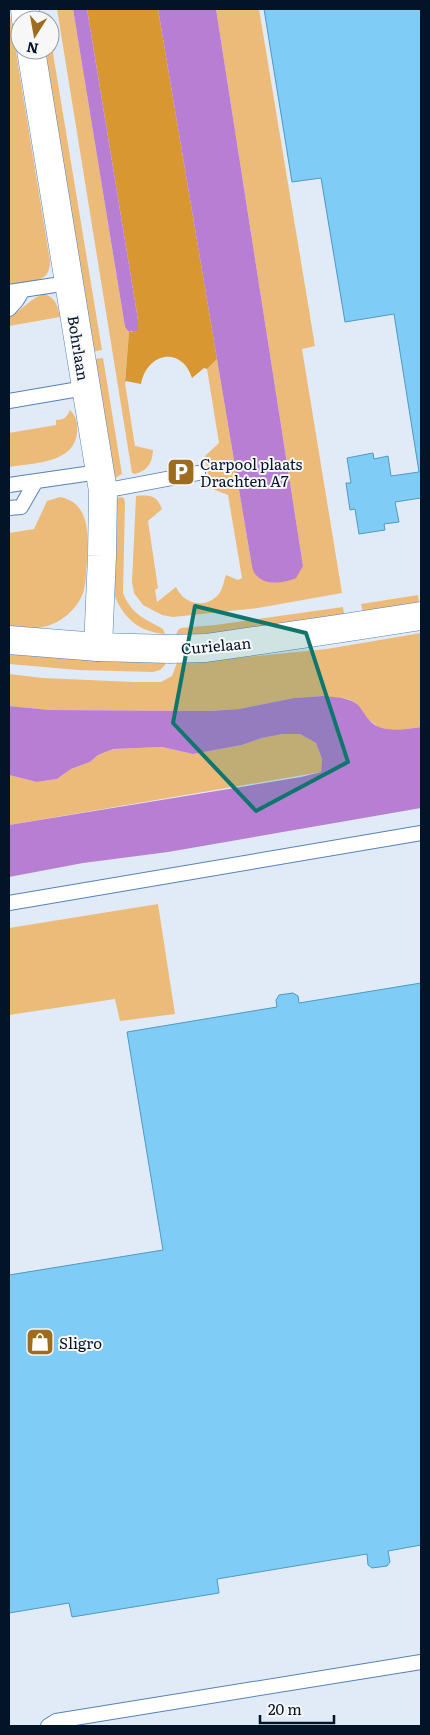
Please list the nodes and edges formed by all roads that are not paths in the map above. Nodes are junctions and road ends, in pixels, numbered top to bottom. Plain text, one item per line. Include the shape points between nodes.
1 (33, 60) edge
2 (68, 282) junction
3 (23, 290) junction
4 (9, 292) edge
5 (9, 309) edge
6 (85, 388) junction
7 (9, 401) edge
8 (198, 473) dead end
9 (36, 481) junction
10 (101, 482) junction
11 (9, 485) edge
12 (9, 508) edge
13 (421, 616) edge
14 (9, 640) edge
15 (98, 647) junction
16 (421, 833) edge
17 (9, 903) edge
18 (421, 1662) edge
19 (48, 1726) edge

1 - 2 main road, Bohrlaan
2 - 3 lane
2 - 6 main road, Bohrlaan
3 - 4 lane
3 - 5 lane
6 - 7 lane
6 - 10 main road, Bohrlaan
8 - 10 lane
9 - 10 lane
9 - 11 lane
9 - 12 lane via 21,507
10 - 15 main road, Bohrlaan via 103,537
13 - 15 main road, Curielaan via 206,648
14 - 15 main road, Curielaan
16 - 17 lane
18 - 19 lane via 56,1721

